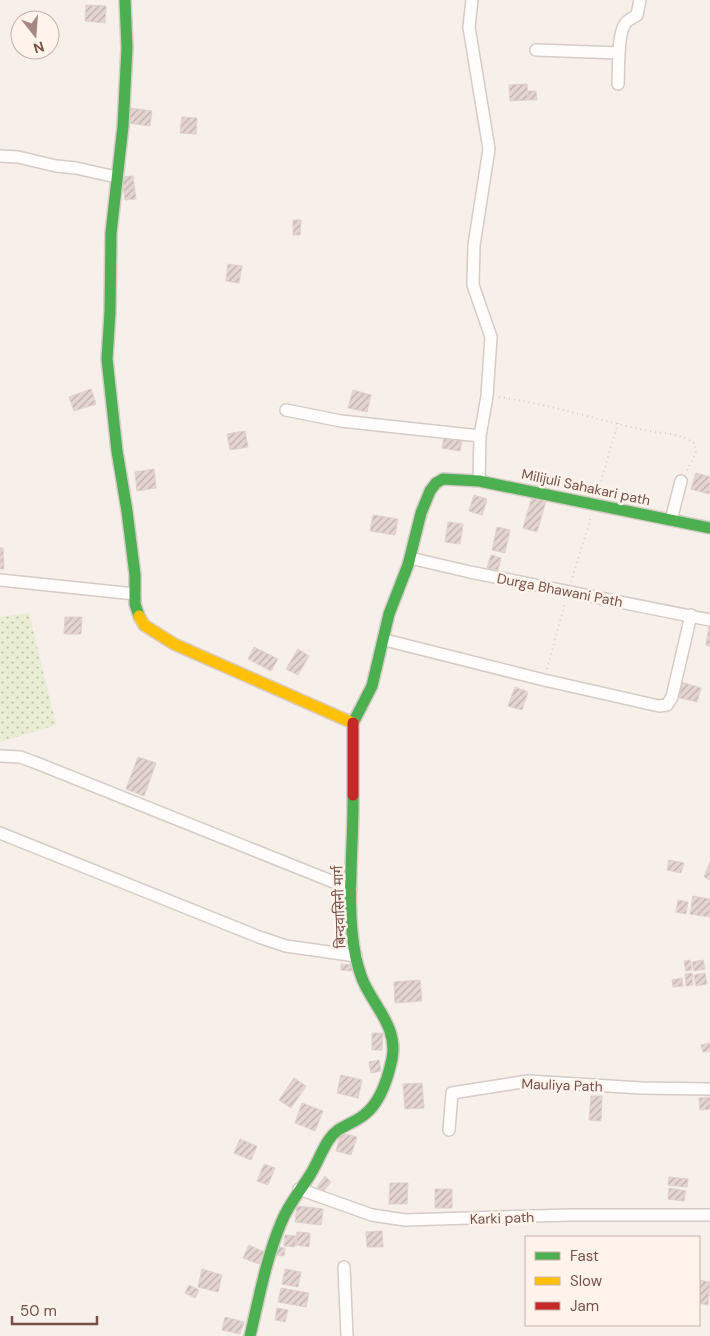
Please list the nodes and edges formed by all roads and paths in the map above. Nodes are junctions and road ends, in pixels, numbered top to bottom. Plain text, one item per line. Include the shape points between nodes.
1 (125, 0) edge
2 (472, 0) edge
3 (640, 0) edge
4 (536, 50) dead end
5 (619, 53) junction
6 (618, 84) dead end
7 (0, 156) edge
8 (116, 177) junction
9 (487, 396) junction
10 (286, 410) dead end
11 (480, 436) junction
12 (479, 481) junction
13 (681, 481) joint
14 (671, 520) junction
15 (710, 528) edge
16 (410, 558) junction
17 (0, 580) edge
18 (568, 592) junction
19 (135, 594) junction
20 (692, 615) junction
21 (710, 620) edge
22 (385, 640) junction
23 (544, 680) junction
24 (353, 723) junction
25 (0, 756) edge
26 (0, 833) edge
27 (351, 889) junction
28 (356, 956) junction
29 (710, 1089) edge
30 (449, 1130) dead end
31 (299, 1189) junction
32 (710, 1215) edge
33 (344, 1267) dead end
34 (250, 1336) edge
35 (347, 1336) edge

1 - 8 street via 128,48
2 - 9 street via 469,27 489,149 473,269 473,285 491,337
3 - 5 street via 637,15 622,28
4 - 5 street
5 - 6 street
7 - 8 street
8 - 19 street via 107,359 136,575
9 - 11 street
9 - 13 path via 528,401 690,440 695,444 696,453
10 - 11 street via 341,421
11 - 12 street
12 - 14 street, Milijuli Sahakari path
12 - 16 street, Milijuli Sahakari path via 438,480 430,490 418,521
13 - 14 street
14 - 15 street, Milijuli Sahakari path
16 - 18 street, Durga Bhawani Path
16 - 22 street via 392,606
17 - 19 street
18 - 20 street, Durga Bhawani Path
18 - 23 path
19 - 24 street via 139,618 158,635
20 - 21 street, Durga Bhawani Path
20 - 23 street via 672,697 667,705 640,703
22 - 23 street
22 - 24 street via 372,688
24 - 27 street, बिन्दवासिनी मार्ग
25 - 27 street via 34,762
26 - 28 street via 259,937 286,946
27 - 28 street, बिन्दवासिनी मार्ग
28 - 31 street, बिन्दवासिनी मार्ग via 363,980 389,1024 393,1051 385,1081 372,1108 331,1135
29 - 30 street, Mauliya Path via 528,1081 462,1091 452,1093
31 - 32 street, Karki path via 372,1215 405,1220
31 - 34 street, बिन्दवासिनी मार्ग via 274,1243
33 - 35 street

